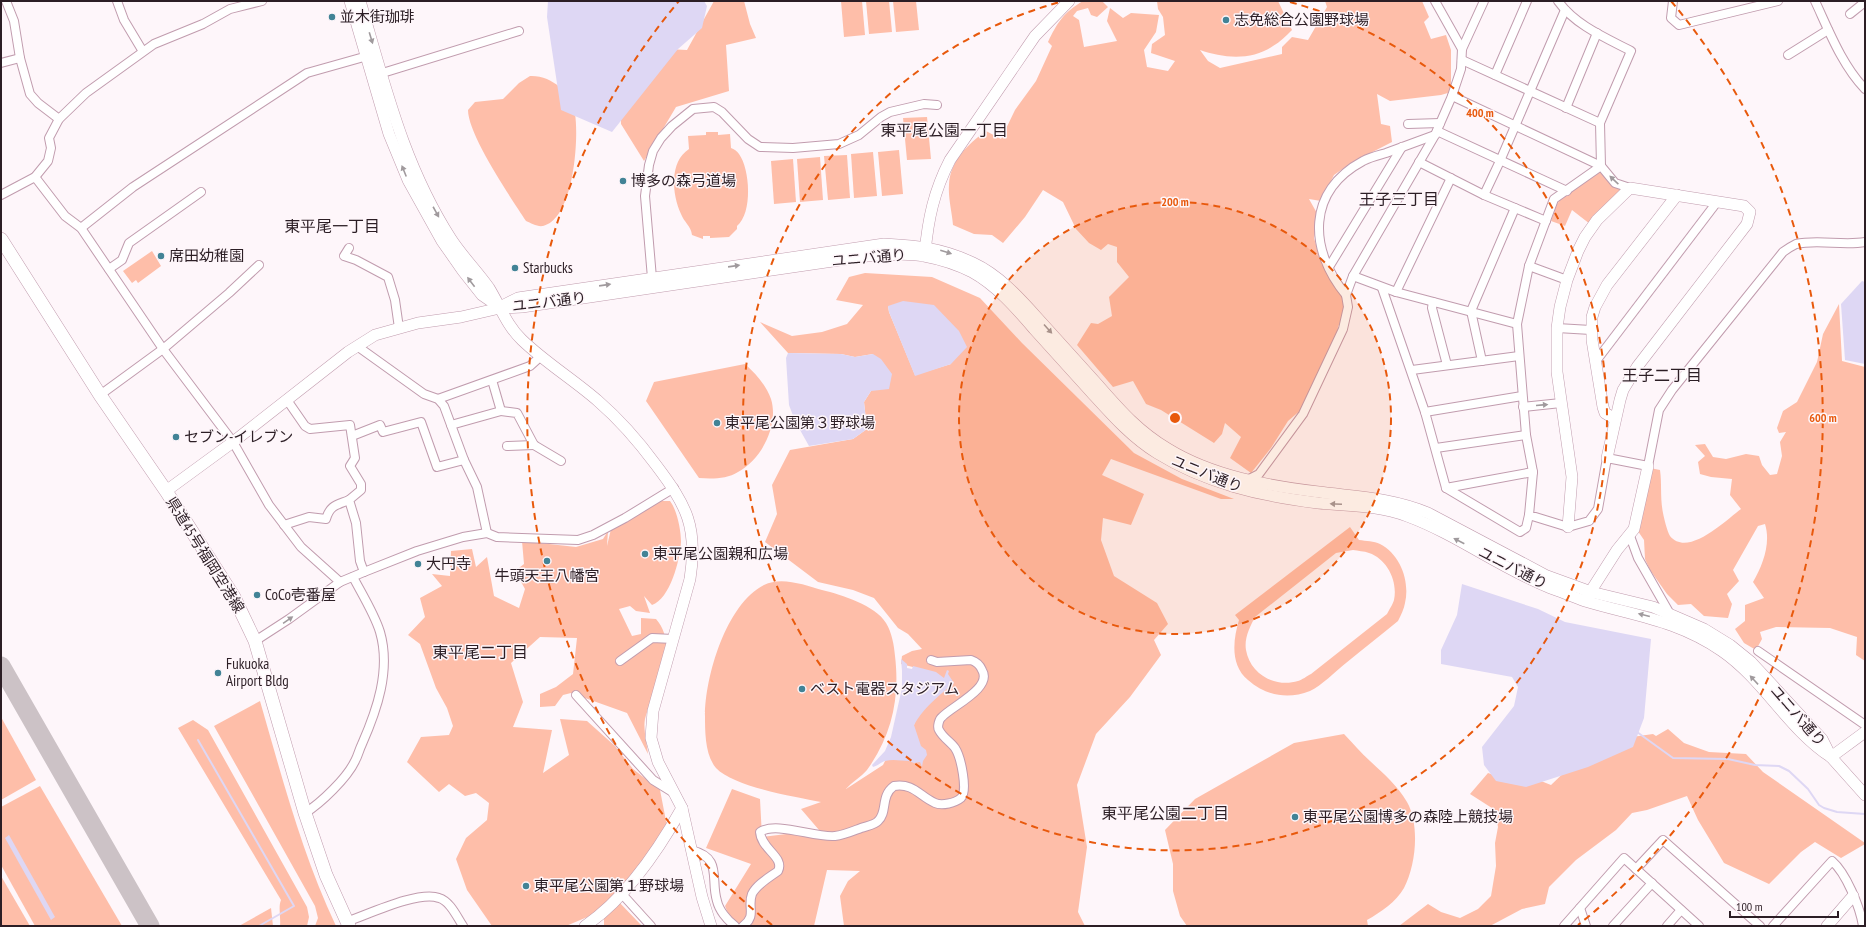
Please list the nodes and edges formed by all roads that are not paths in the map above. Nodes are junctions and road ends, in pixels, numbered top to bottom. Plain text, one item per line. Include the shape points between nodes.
1 (6, 1) edge
2 (117, 1) edge
3 (262, 1) edge
4 (350, 1) edge
5 (360, 1) edge
6 (1069, 1) edge
7 (1435, 1) edge
8 (1443, 1) edge
9 (1484, 1) edge
10 (1527, 1) edge
11 (1558, 1) edge
12 (1673, 1) edge
13 (1778, 1) edge
14 (1815, 1) edge
15 (1865, 2) edge
16 (1440, 9) junction
17 (1565, 10) junction
18 (1850, 14) dead end
19 (1828, 30) junction
20 (519, 31) dead end
21 (1597, 33) junction
22 (1462, 49) junction
23 (142, 50) junction
24 (371, 55) junction
25 (1788, 55) dead end
26 (20, 58) junction
27 (1462, 60) junction
28 (1, 63) edge
29 (377, 75) junction
30 (1496, 75) junction
31 (1865, 89) edge
32 (1531, 91) junction
33 (1452, 96) junction
34 (936, 105) dead end
35 (1566, 108) junction
36 (59, 119) junction
37 (1440, 123) junction
38 (1600, 123) junction
39 (1408, 124) dead end
40 (1515, 126) junction
41 (1436, 133) junction
42 (1402, 147) junction
43 (1500, 161) junction
44 (1418, 162) junction
45 (1601, 166) junction
46 (35, 177) junction
47 (1451, 178) junction
48 (1630, 188) junction
49 (1567, 191) junction
50 (201, 192) dead end
51 (1, 195) edge
52 (1484, 195) junction
53 (1677, 195) junction
54 (1717, 202) junction
55 (1515, 208) junction
56 (1546, 221) junction
57 (80, 228) junction
58 (1, 239) edge
59 (1865, 242) edge
60 (349, 248) dead end
61 (925, 251) junction
62 (259, 265) dead end
63 (1529, 266) junction
64 (1329, 268) junction
65 (109, 269) junction
66 (1353, 276) junction
67 (652, 278) junction
68 (1567, 280) junction
69 (1382, 288) junction
70 (1396, 292) junction
71 (1346, 294) junction
72 (1433, 302) junction
73 (500, 308) junction
74 (1471, 311) junction
75 (1517, 324) junction
76 (399, 328) junction
77 (1557, 328) junction
78 (1591, 330) junction
79 (357, 346) junction
80 (163, 349) junction
81 (541, 356) junction
82 (1519, 356) junction
83 (1482, 361) junction
84 (1596, 361) junction
85 (1447, 365) junction
86 (1412, 370) junction
87 (492, 380) junction
88 (100, 395) junction
89 (1522, 396) junction
90 (438, 399) junction
91 (287, 400) junction
92 (1561, 403) junction
93 (1523, 407) junction
94 (501, 411) junction
95 (1425, 412) junction
96 (1615, 420) junction
97 (450, 425) junction
98 (1526, 435) junction
99 (352, 436) junction
100 (233, 442) junction
101 (507, 446) dead end
102 (534, 446) junction
103 (1436, 448) junction
104 (1607, 458) junction
105 (464, 460) junction
106 (561, 461) dead end
107 (1648, 466) junction
108 (1533, 472) junction
109 (1245, 485) junction
110 (674, 488) junction
111 (1446, 488) junction
112 (166, 491) junction
113 (350, 500) junction
114 (1529, 515) junction
115 (284, 525) junction
116 (1568, 527) junction
117 (487, 533) junction
118 (1630, 536) junction
119 (364, 572) junction
120 (353, 578) junction
121 (340, 582) junction
122 (1588, 596) junction
123 (1668, 618) junction
124 (674, 639) junction
125 (255, 641) junction
126 (1758, 651) dead end
127 (931, 660) dead end
128 (620, 661) dead end
129 (576, 695) dead end
130 (1865, 725) edge
131 (1865, 732) edge
132 (1831, 757) junction
133 (675, 794) junction
134 (1865, 795) edge
135 (682, 808) junction
136 (305, 813) junction
137 (691, 850) junction
138 (1636, 869) junction
139 (1652, 883) junction
140 (622, 894) junction
141 (1853, 896) junction
142 (1580, 908) junction
143 (1681, 910) junction
144 (348, 924) edge
145 (463, 926) edge
146 (585, 926) edge
147 (651, 926) edge
148 (711, 926) edge
149 (735, 926) edge
150 (743, 926) edge
151 (1564, 926) edge
152 (1586, 926) edge
153 (1613, 926) edge
154 (1667, 926) edge
155 (1699, 926) edge
156 (1760, 926) edge
157 (1773, 926) edge
158 (1827, 926) edge
159 (1863, 926) edge

1 - 26 street via 14,21
2 - 23 street via 124,20
3 - 23 street via 230,9 203,24
4 - 24 street, ユニバ通り
5 -> 24 street, ユニバ通り
6 - 61 street via 1035,36 950,160 931,207
7 - 16 street
8 - 16 street
9 - 22 street
10 - 30 street
11 - 17 street
12 - 13 street via 1670,18 1679,25
14 - 19 street
15 - 18 street
16 - 22 street
17 - 21 street
17 - 32 street
19 - 25 street
19 - 31 street via 1854,78
20 - 29 street
21 - 35 street
21 - 38 street via 1631,51
22 - 27 street
23 - 36 street via 86,93
24 - 29 street, ユニバ通り
24 - 57 street via 307,73 133,187
26 - 28 street
26 - 36 street via 30,94
27 - 30 street
27 - 33 street
29 - 73 street, ユニバ通り via 415,174 452,240
30 - 32 street
32 - 35 street
32 - 40 street
33 - 37 street
33 - 40 street
34 - 67 street via 924,104 890,112 859,135 839,144 793,148 760,147 714,107 693,109 672,126 653,151 645,196
35 - 38 street
36 - 46 street via 49,138 51,148 48,160
37 - 39 street
37 - 41 street
38 - 45 street
40 - 43 street
40 - 45 street
41 - 42 street
41 - 43 street
41 - 44 street
42 - 64 street
42 - 64 street via 1363,161 1342,176 1326,193 1320,213 1319,230 1321,246
43 - 49 street
43 - 52 street
44 - 47 street
44 - 66 street
48 -> 45 street via 1615,183
45 - 49 street
46 - 51 street
46 - 57 street via 65,216
47 - 52 street
47 - 70 street
48 - 53 street
48 - 68 street via 1597,220 1578,251
49 - 56 street via 1554,199
50 - 65 street via 129,243 122,260
52 - 55 street
53 - 54 street
53 - 78 street via 1600,295 1595,306
54 - 84 street
54 - 96 street via 1748,208 1748,224 1637,367 1623,390
55 - 56 street
55 - 74 street
56 - 63 street
57 - 65 street
58 - 88 main road, 県道45号福岡空港線
59 - 107 street via 1810,243 1796,245 1783,252 1672,390 1659,410
60 - 76 street via 344,256 388,277
67 -> 61 street, ユニバ通り via 884,244
61 - 73 street, ユニバ通り via 867,256 522,307
61 - 109 street, ユニバ通り via 957,256 996,278 1024,303 1124,416 1168,449
62 - 80 street
63 - 68 street
63 - 75 street
64 - 71 street
65 - 80 street
66 - 69 street
66 - 71 street
73 -> 67 street, ユニバ通り via 518,298
68 - 77 street
69 - 70 street
69 - 86 street
70 - 72 street
71 - 109 street via 1348,307 1343,329 1303,414 1259,474
72 - 74 street
72 - 85 street via 1432,308
73 - 76 street
73 - 81 street via 511,328
74 - 75 street
74 - 83 street
75 - 82 street
76 - 79 street via 375,335
77 - 78 street
77 - 92 street via 1557,372
78 - 84 street
79 - 90 street via 424,394
79 - 91 street
80 - 88 street
80 - 100 street
81 - 87 street via 530,366
81 - 110 street via 598,400 621,422
82 - 83 street
82 - 89 street
83 - 85 street
84 - 96 street via 1602,407 1605,413
85 - 86 street
86 - 95 street
87 - 90 street
87 - 94 street
88 - 112 main road, 県道45号福岡空港線
89 - 93 street
89 - 95 street
90 - 97 street via 444,406
91 - 99 street via 305,426 310,429 350,425
91 - 100 street
93 -> 92 street
92 - 116 street via 1572,477
93 - 98 street
94 - 97 street
94 - 102 street via 517,412
95 - 103 street
96 - 104 street
97 - 105 street
98 - 103 street
98 - 108 street
99 - 105 street via 380,425 383,432 421,422 437,467
99 - 113 street via 355,458 350,466 361,484 361,490
100 - 112 street
100 - 115 street via 269,505
101 - 102 street
102 - 106 street
103 - 111 street
104 - 107 street
104 - 116 street via 1598,509 1589,521
105 - 117 street via 477,487
107 - 118 street via 1634,529
108 - 111 street
108 - 114 street
109 - 122 street, ユニバ通り via 1370,497 1408,505
110 - 117 street via 625,518 578,540 497,537
110 - 124 street via 688,514 694,554
111 - 114 street via 1520,532 1526,528
112 - 125 main road, 県道45号福岡空港線 via 234,597
113 - 115 street via 328,510 326,519 309,517
113 - 119 street
114 - 116 street
115 - 121 street via 301,547
117 - 119 street via 441,543
118 - 122 street via 1617,550
118 - 123 street
119 - 120 street
120 - 121 street
120 - 136 street via 380,632 383,650 382,683 356,761 330,792
125 -> 121 street
122 - 123 street, ユニバ通り via 1653,607
123 - 132 street, ユニバ通り via 1704,629 1751,662 1822,739
124 - 128 street via 652,638
124 - 133 street via 658,691 651,725 653,747 658,762
125 - 136 main road, 県道45号福岡空港線
126 - 130 street
127 - 150 street via 971,660 984,672 984,678 977,690 940,718 938,727 960,757 964,792 961,797 956,801 935,803 910,787 894,786 888,790 882,816 878,822 835,836 775,829 760,832 761,841 780,862 780,867 752,894 752,914
129 - 133 street via 654,780
131 - 132 street
132 - 134 street, ユニバ通り
133 - 135 street
135 - 137 street
135 - 140 street via 669,831
136 - 144 main road, 県道45号福岡空港線 via 326,875
137 - 148 street
137 - 149 street via 701,852 711,863 715,875 717,902
138 - 139 street
138 - 142 street via 1624,858
138 - 156 street via 1663,840
139 - 143 street
139 - 153 street
140 - 146 street
140 - 147 street
141 - 157 street via 1839,867 1832,861
141 - 158 street
141 - 159 street
142 - 151 street
142 - 152 street
143 - 154 street
143 - 155 street
144 - 145 street via 379,909 422,897 439,898 450,906

